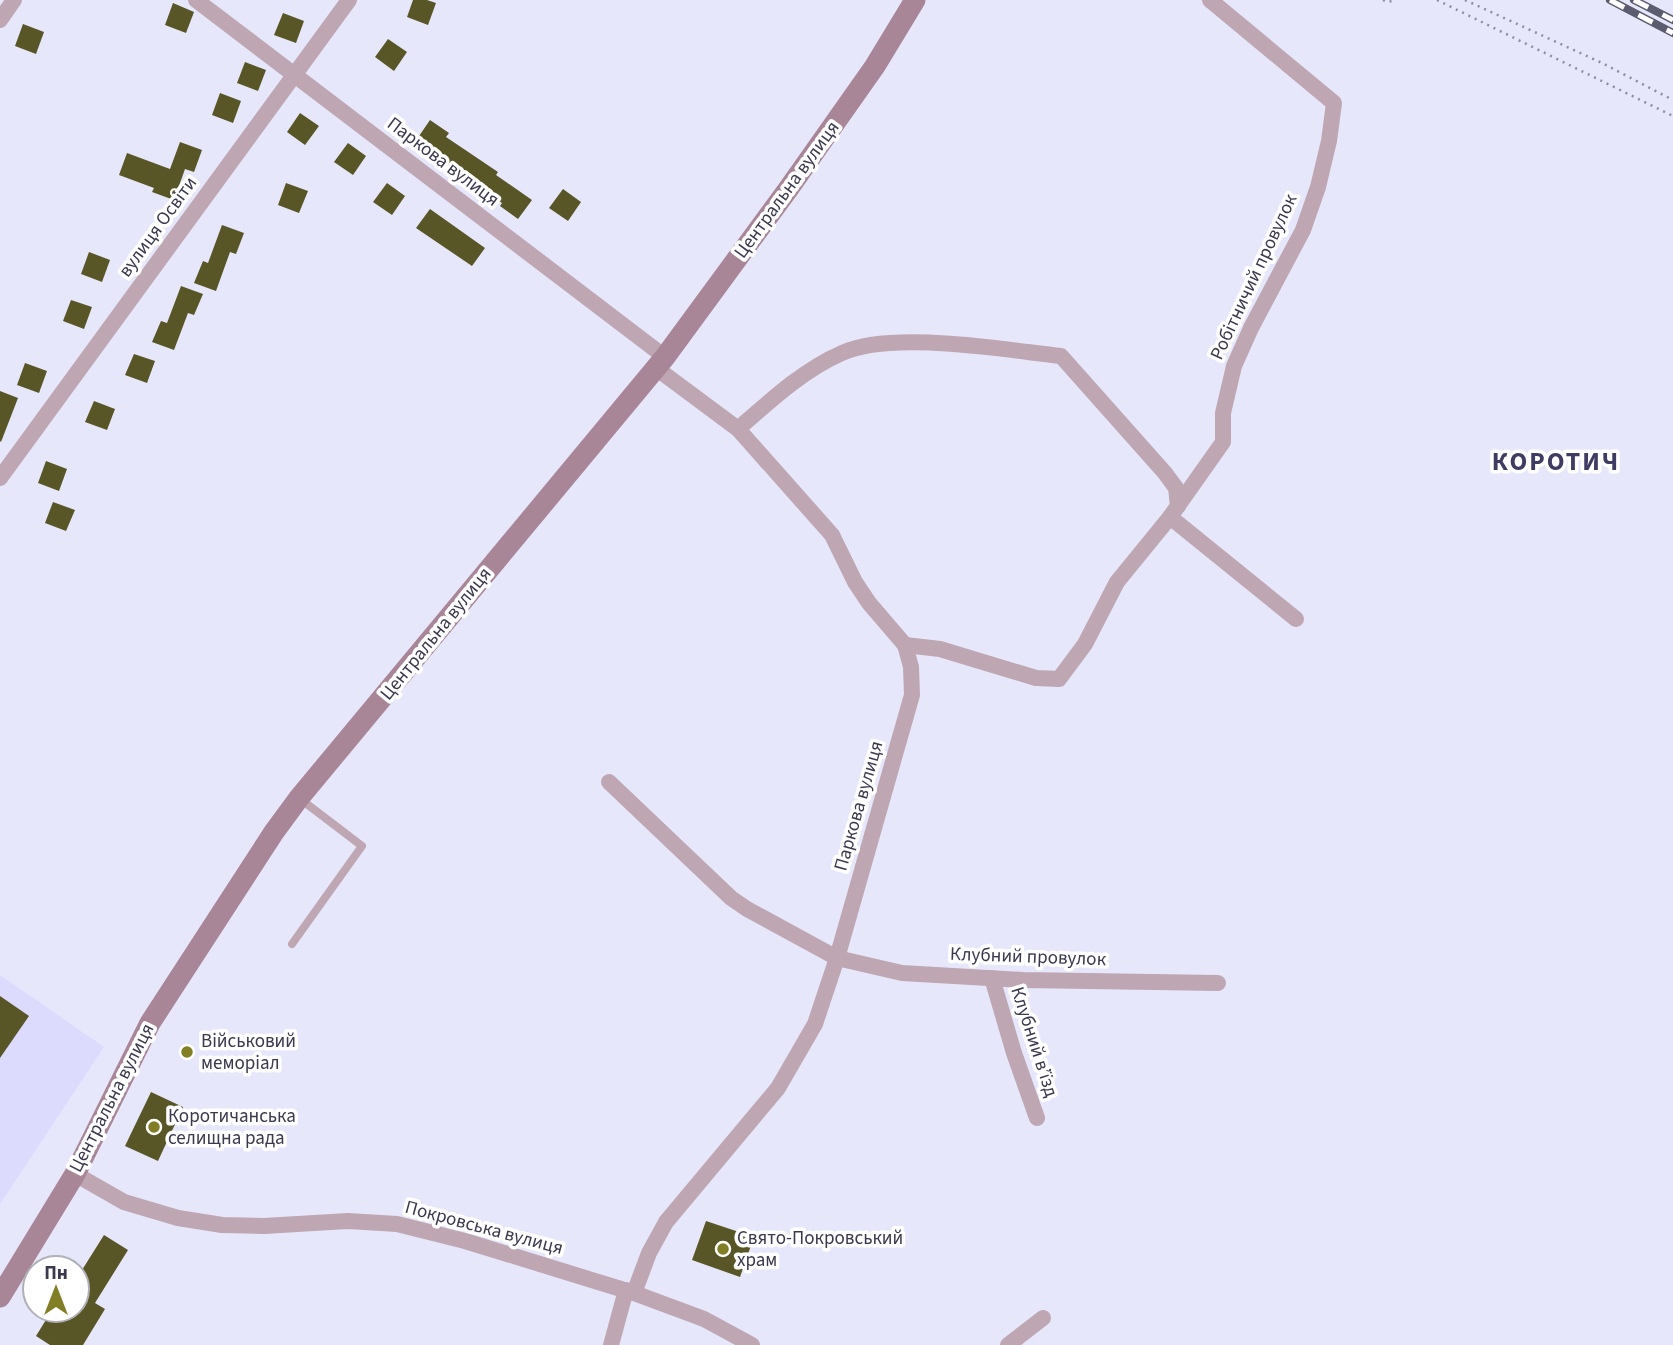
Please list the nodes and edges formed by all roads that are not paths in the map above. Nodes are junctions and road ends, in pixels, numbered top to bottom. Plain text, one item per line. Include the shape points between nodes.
1 (14, 0) edge
2 (196, 0) edge
3 (349, 0) edge
4 (915, 0) edge
5 (1210, 0) edge
6 (0, 20) edge
7 (293, 76) junction
8 (660, 363) junction
9 (738, 429) junction
10 (0, 478) edge
11 (1174, 512) junction
12 (1296, 619) dead end
13 (905, 645) junction
14 (609, 782) dead end
15 (299, 798) junction
16 (292, 944) dead end
17 (837, 958) junction
18 (992, 978) junction
19 (1218, 983) dead end
20 (1037, 1118) dead end
21 (75, 1174) junction
22 (630, 1292) junction
23 (0, 1297) edge
24 (1043, 1318) dead end
25 (611, 1345) edge
26 (752, 1345) edge
27 (1008, 1345) edge

1 - 6 street
2 - 7 street, Паркова вулиця
3 - 7 street, вулиця Освіти
4 - 8 street, Центральна вулиця via 875,66
5 - 11 street, Робітничий провулок via 1334,103 1321,176 1303,230 1234,366 1223,413 1223,442
7 - 8 street, Паркова вулиця
7 - 10 street, вулиця Освіти
8 - 9 street, Паркова вулиця
8 - 15 street, Центральна вулиця
9 - 11 street via 816,366 865,346 956,344 1061,356 1176,488
9 - 13 street, Паркова вулиця via 832,535 855,582
11 - 12 street
11 - 13 street, Робітничий провулок via 1117,582 1085,644 1059,679 1035,678 940,649
13 - 17 street, Паркова вулиця via 912,695
14 - 17 street, Клубний провулок via 731,898
15 - 16 lane via 362,846
15 - 21 street, Центральна вулиця via 150,1023
17 - 18 street, Клубний провулок via 902,973
17 - 22 street, Паркова вулиця via 815,1024 778,1088 666,1222
18 - 19 street, Клубний провулок
18 - 20 street, Клубний в’їзд
21 - 22 street, Покровська вулиця via 124,1202 178,1218 250,1226 397,1224
21 - 23 street, Центральна вулиця
22 - 25 street, Паркова вулиця
22 - 26 street, Покровська вулиця via 704,1319
24 - 27 street

